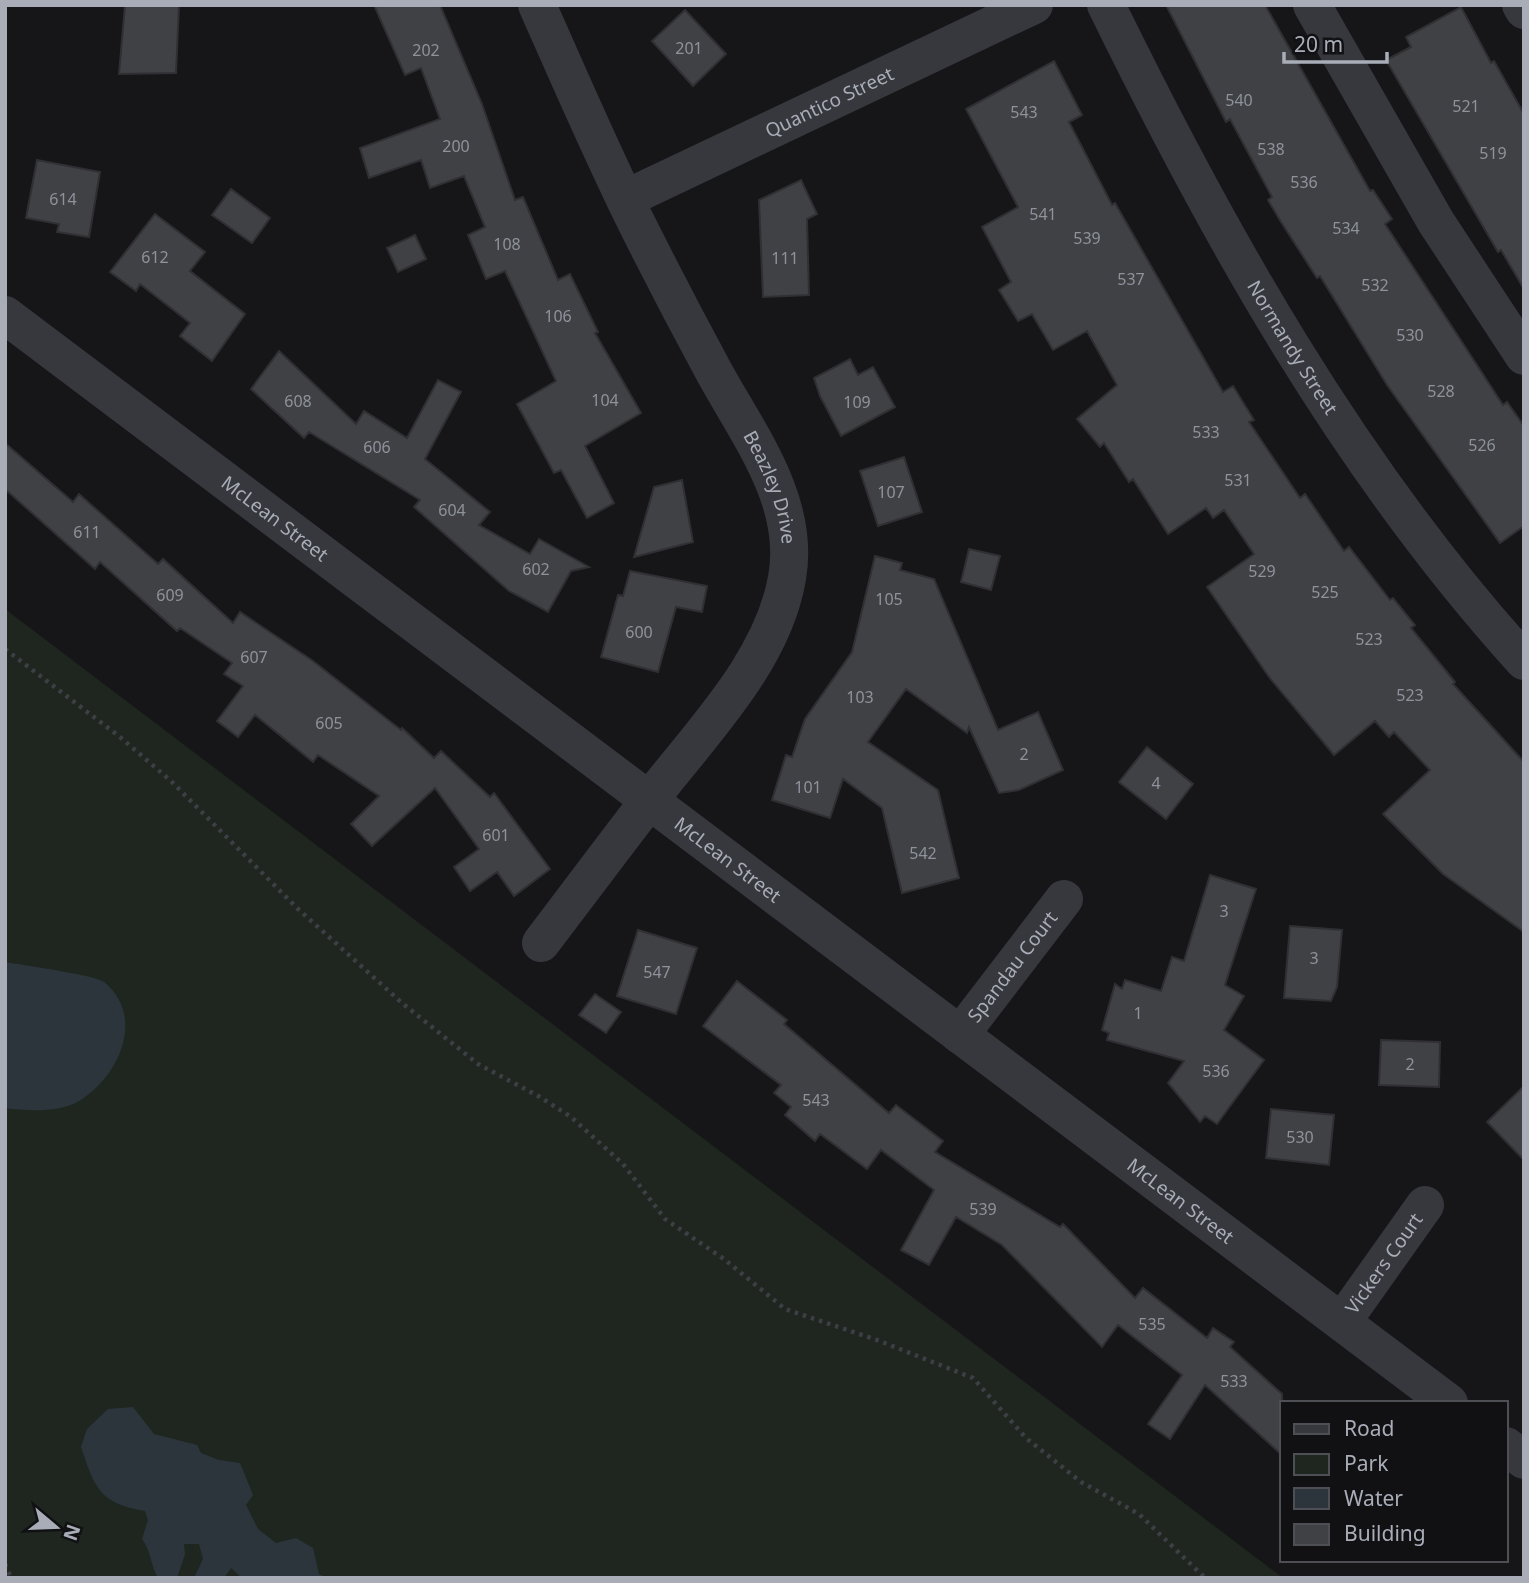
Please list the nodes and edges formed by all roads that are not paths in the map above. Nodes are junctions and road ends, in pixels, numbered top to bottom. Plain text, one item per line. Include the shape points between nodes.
1 (537, 5) edge
2 (1034, 5) edge
3 (1106, 5) edge
4 (1312, 5) edge
5 (625, 200) junction
6 (5, 315) edge
7 (1524, 356) edge
8 (1524, 661) edge
9 (649, 801) junction
10 (1065, 900) dead end
11 (541, 943) dead end
12 (960, 1035) junction
13 (1425, 1205) dead end
14 (1342, 1322) junction
15 (1445, 1401) edge
16 (1508, 1448) edge
17 (1524, 1460) edge

1 - 5 street, Beazley Drive
2 - 5 street, Quantico Street
3 - 8 street, Normandy Street via 1220,225 1303,364 1391,498
4 - 7 street via 1436,222
5 - 9 street, Beazley Drive via 711,367 758,446 784,513 789,541 787,578 761,646 733,693
6 - 9 street, McLean Street
9 - 11 street, Beazley Drive
9 - 12 street, McLean Street
10 - 12 street, Spandau Court
12 - 14 street, McLean Street
13 - 14 street, Vickers Court
14 - 15 street, McLean Street
16 - 17 street

